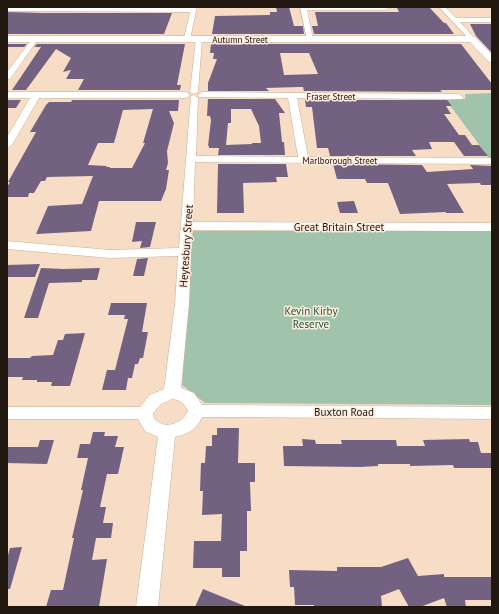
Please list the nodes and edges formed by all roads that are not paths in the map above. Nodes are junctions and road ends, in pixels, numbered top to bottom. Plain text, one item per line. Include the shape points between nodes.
1 (442, 7) edge
2 (193, 8) edge
3 (303, 8) edge
4 (386, 8) dead end
5 (7, 9) edge
6 (453, 20) junction
7 (492, 20) edge
8 (7, 39) edge
9 (35, 39) junction
10 (187, 39) junction
11 (199, 39) junction
12 (310, 39) junction
13 (472, 39) junction
14 (492, 60) edge
15 (7, 77) edge
16 (7, 95) edge
17 (36, 95) junction
18 (194, 95) junction
19 (292, 96) junction
20 (459, 97) dead end
21 (7, 145) edge
22 (191, 160) junction
23 (304, 160) junction
24 (490, 161) dead end
25 (187, 226) junction
26 (492, 227) edge
27 (7, 246) edge
28 (185, 252) junction
29 (172, 393) junction
30 (7, 412) edge
31 (196, 412) junction
32 (145, 413) junction
33 (492, 413) edge
34 (167, 432) junction
35 (147, 607) edge

1 - 6 street
2 - 5 street
2 - 10 street
3 - 4 street
3 - 12 street
6 - 7 street
6 - 13 street
8 - 9 street, Autumn Street
9 - 10 street, Autumn Street
9 - 15 street
10 - 11 street, Autumn Street
11 - 12 street, Autumn Street
11 - 18 street, Heytesbury Street
12 - 13 street, Autumn Street
13 - 14 street
16 - 17 street, Fraser Street
17 - 18 street, Fraser Street
17 - 21 street
18 - 19 street, Fraser Street
18 - 22 street, Heytesbury Street
19 - 20 street, Fraser Street
19 - 23 street
22 - 23 street, Marlborough Street
22 - 25 street, Heytesbury Street
23 - 24 street, Marlborough Street
25 - 26 street, Great Britain Street
25 - 28 street, Heytesbury Street
27 - 28 street via 110,254
28 - 29 street, Heytesbury Street
29 - 31 street via 184,395 192,401
29 - 32 street via 164,394 151,402
30 - 32 street
31 - 33 street, Buxton Road
31 - 34 street via 191,422 178,431
32 - 34 street via 147,422 154,429
34 - 35 street

